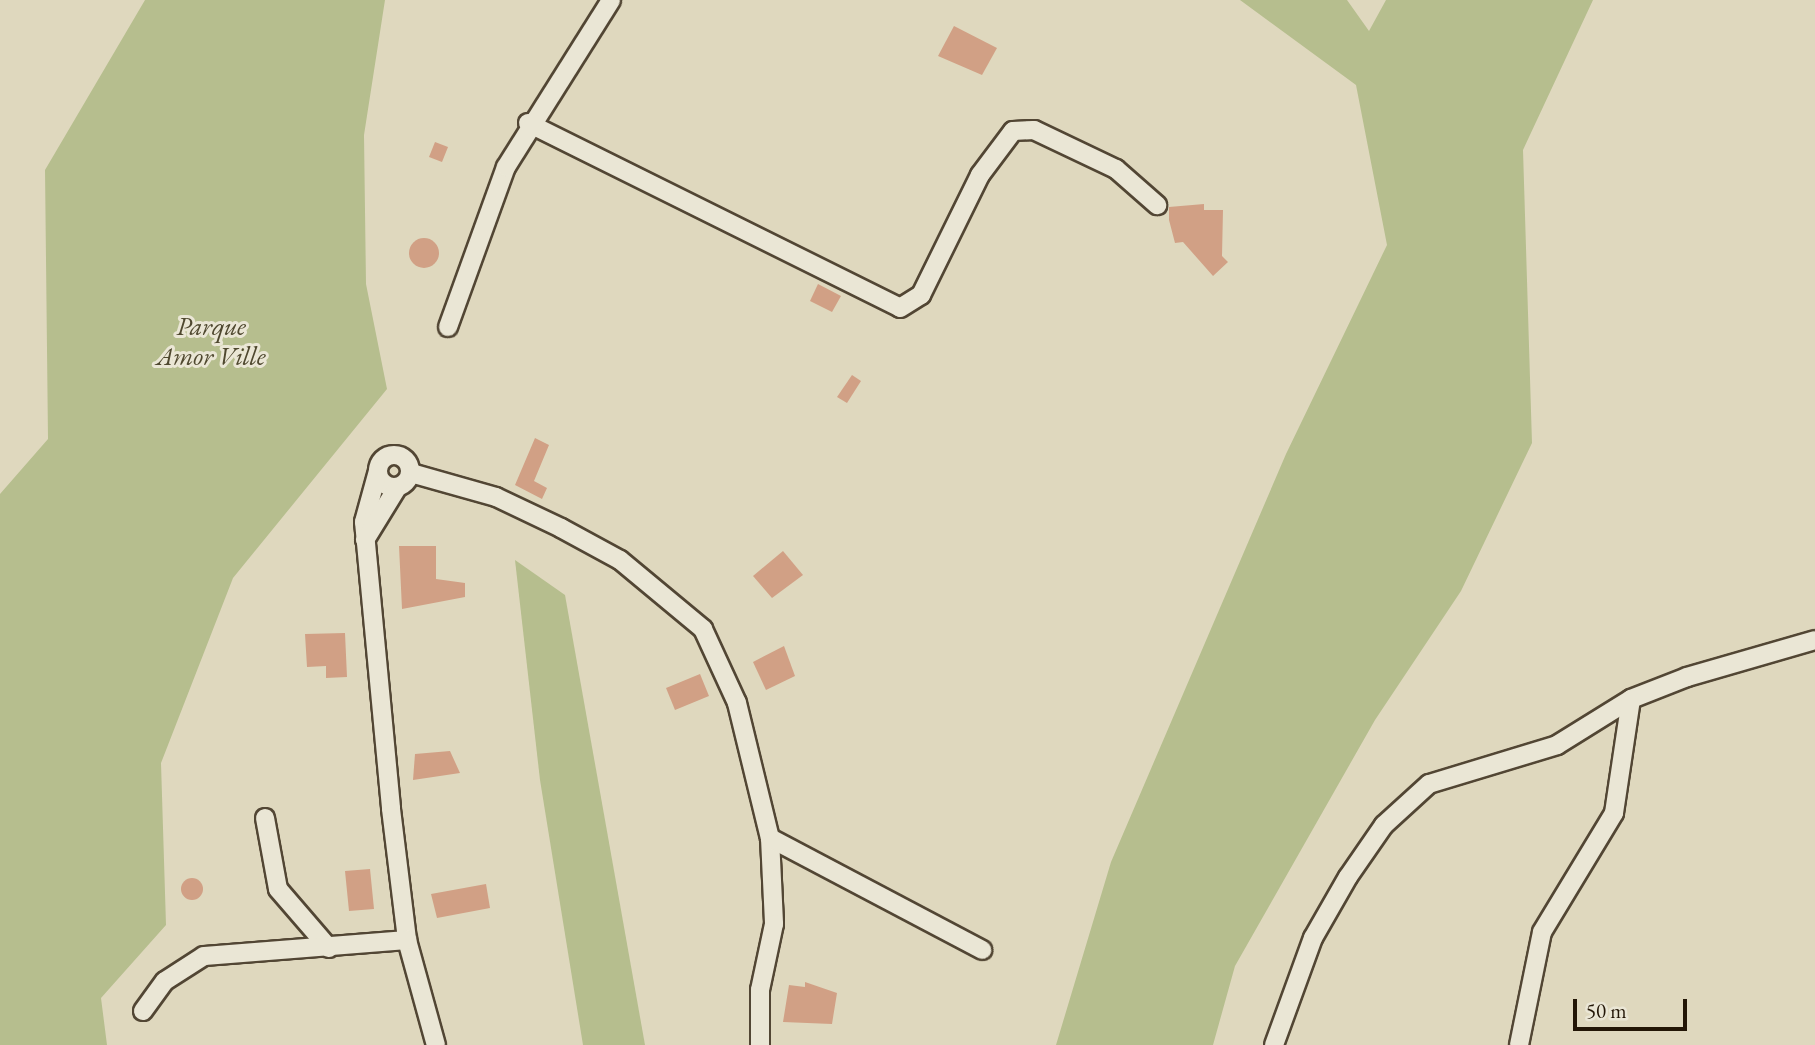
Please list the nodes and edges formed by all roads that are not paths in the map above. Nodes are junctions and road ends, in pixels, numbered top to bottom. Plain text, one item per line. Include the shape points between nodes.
1 (611, 0) edge
2 (528, 123) junction
3 (1157, 205) dead end
4 (447, 327) dead end
5 (378, 471) junction
6 (411, 473) junction
7 (397, 488) junction
8 (365, 540) junction
9 (1815, 640) edge
10 (1631, 699) junction
11 (265, 818) dead end
12 (770, 838) junction
13 (407, 940) junction
14 (329, 948) junction
15 (982, 950) dead end
16 (143, 1011) dead end
17 (436, 1045) edge
18 (760, 1045) edge
19 (1274, 1045) edge
20 (1519, 1045) edge

1 - 2 street
2 - 3 street via 900,308 921,295 980,175 1013,131 1034,130 1116,169
2 - 4 street
5 - 6 street via 396,455
5 - 7 street via 384,484
5 - 8 street via 365,508
6 - 7 street
6 - 12 street via 496,498 561,528 629,566 703,629 737,702
7 - 8 street
8 - 13 street
9 - 10 street
10 - 19 street via 1557,745 1468,769 1408,800 1348,877 1313,938
10 - 20 street via 1614,813 1542,932
11 - 14 street via 278,889
12 - 15 street
12 - 18 street via 774,924 760,990
13 - 14 street
13 - 17 street
14 - 16 street via 204,956 165,981

